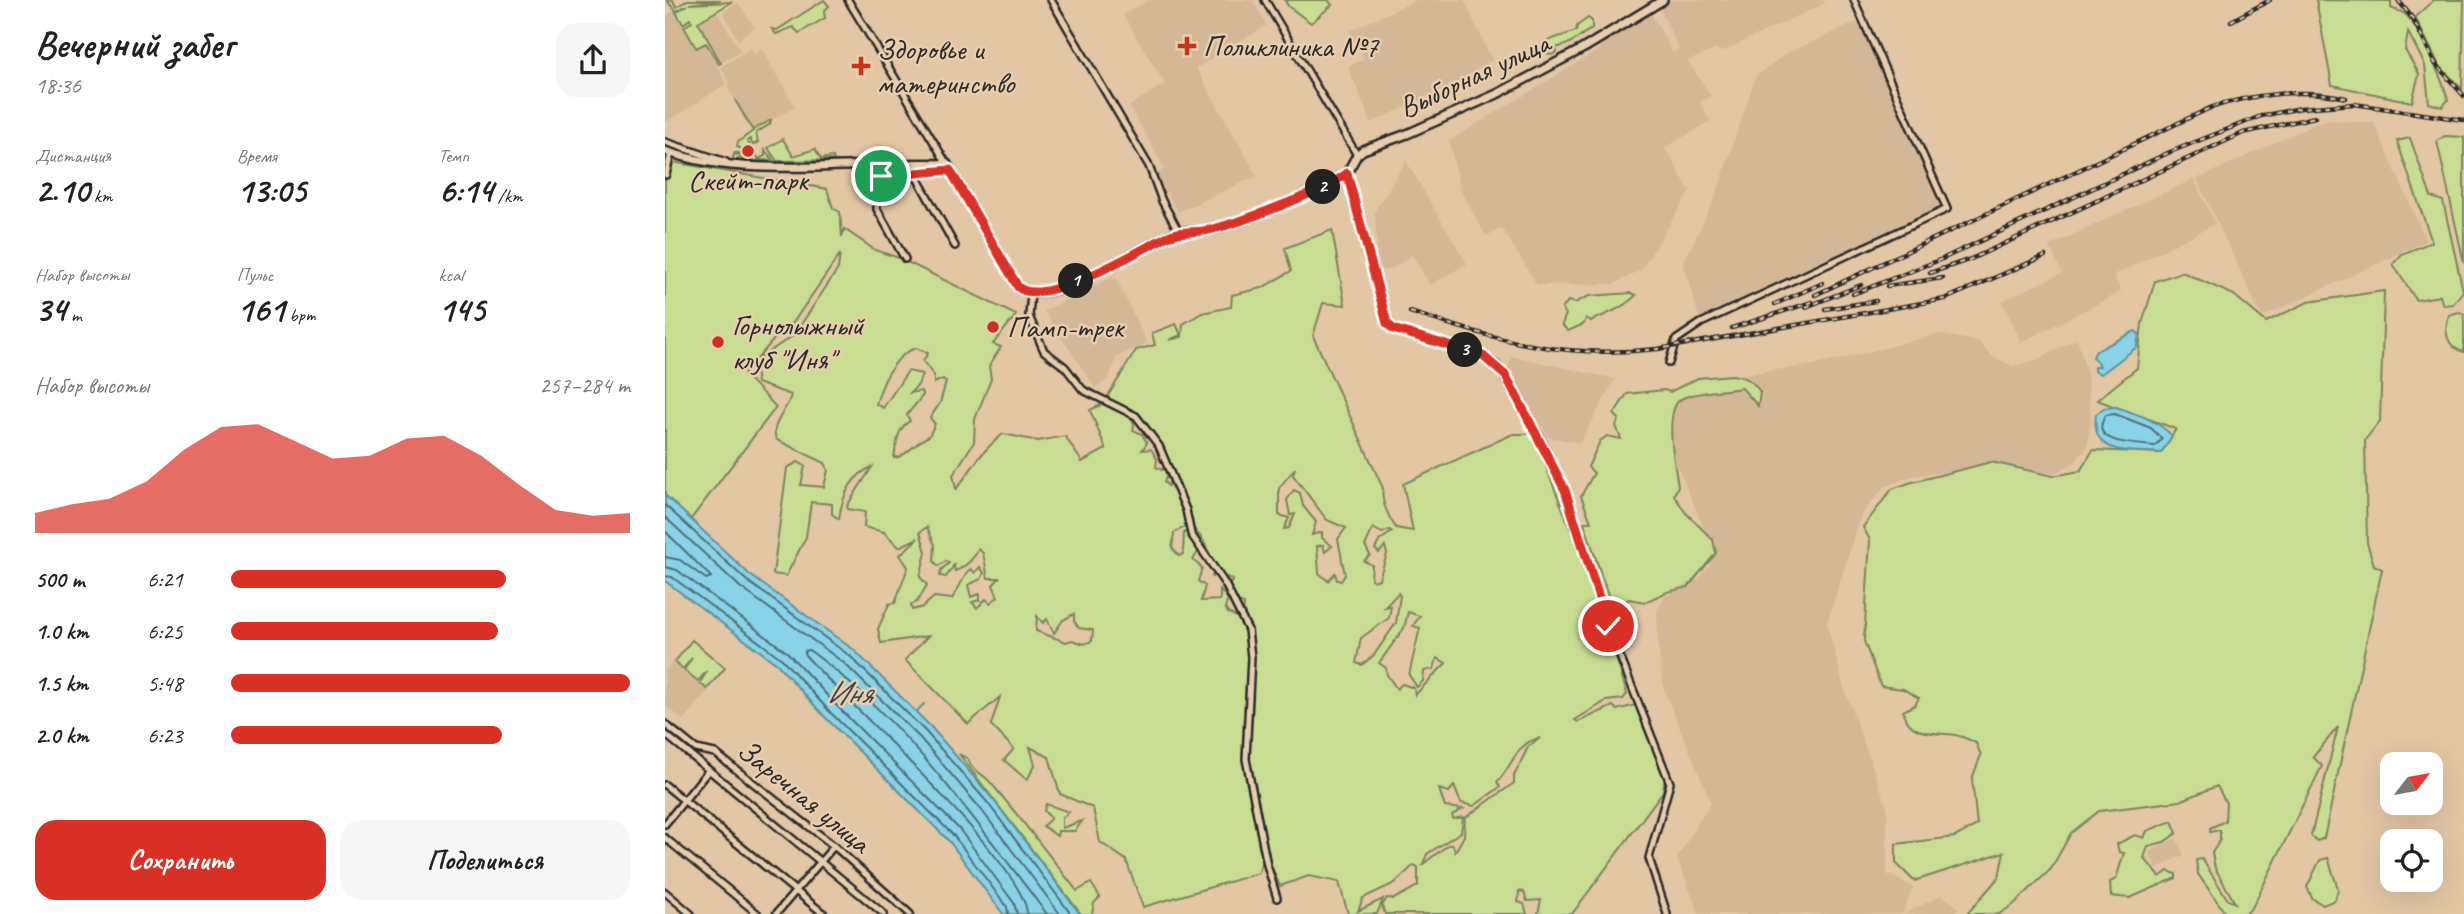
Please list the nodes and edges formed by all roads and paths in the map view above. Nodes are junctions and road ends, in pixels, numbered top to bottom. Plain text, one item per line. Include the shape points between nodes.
1 (848, 0) edge
2 (1051, 0) edge
3 (1265, 0) edge
4 (1663, 0) edge
5 (1854, 0) edge
6 (665, 142) edge
7 (668, 152) edge
8 (941, 154) junction
9 (1357, 155) junction
10 (729, 164) junction
11 (933, 164) junction
12 (948, 167) junction
13 (1347, 173) junction
14 (915, 174) junction
15 (666, 175) edge
16 (1179, 232) junction
17 (955, 246) dead end
18 (905, 259) dead end
19 (1031, 293) junction
20 (1669, 363) dead end
21 (665, 724) edge
22 (665, 734) edge
23 (696, 749) junction
24 (695, 760) junction
25 (708, 771) junction
26 (665, 785) edge
27 (684, 800) junction
28 (665, 824) edge
29 (665, 838) edge
30 (834, 846) junction
31 (818, 862) junction
32 (795, 890) junction
33 (665, 892) edge
34 (1277, 898) dead end
35 (691, 914) edge
36 (758, 914) edge
37 (776, 914) edge
38 (824, 914) edge
39 (884, 914) edge
40 (910, 914) edge
41 (1667, 914) edge

1 - 8 street
2 - 16 street via 1149,166
3 - 9 street
4 - 9 main road, Выборная улица via 1503,90
5 - 20 street via 1947,209 1701,323 1676,340
6 - 10 street
7 - 10 main road
7 - 15 street
8 - 11 street
8 - 12 street
9 - 13 main road
10 - 11 main road
11 - 12 main road
12 - 14 street
12 - 19 main road via 1018,287
13 - 16 main road via 1221,227
13 - 41 street via 1387,323 1497,365 1565,490 1608,626 1670,783 1649,858
14 - 17 street
14 - 18 street via 878,176 875,180 877,209
16 - 19 main road via 1062,287
19 - 34 street via 1030,316 1039,342 1083,390 1136,416 1159,446 1186,510 1191,534 1225,584 1248,630 1246,759
21 - 23 street, Заречная улица
22 - 24 street
23 - 24 street
23 - 30 street, Заречная улица via 715,753
24 - 25 street
25 - 27 street
25 - 31 street
26 - 27 street
27 - 28 street
27 - 32 street
29 - 36 street
30 - 31 street
30 - 40 street, Заречная улица
31 - 32 street
31 - 39 street
32 - 37 street
32 - 38 street
33 - 35 street

